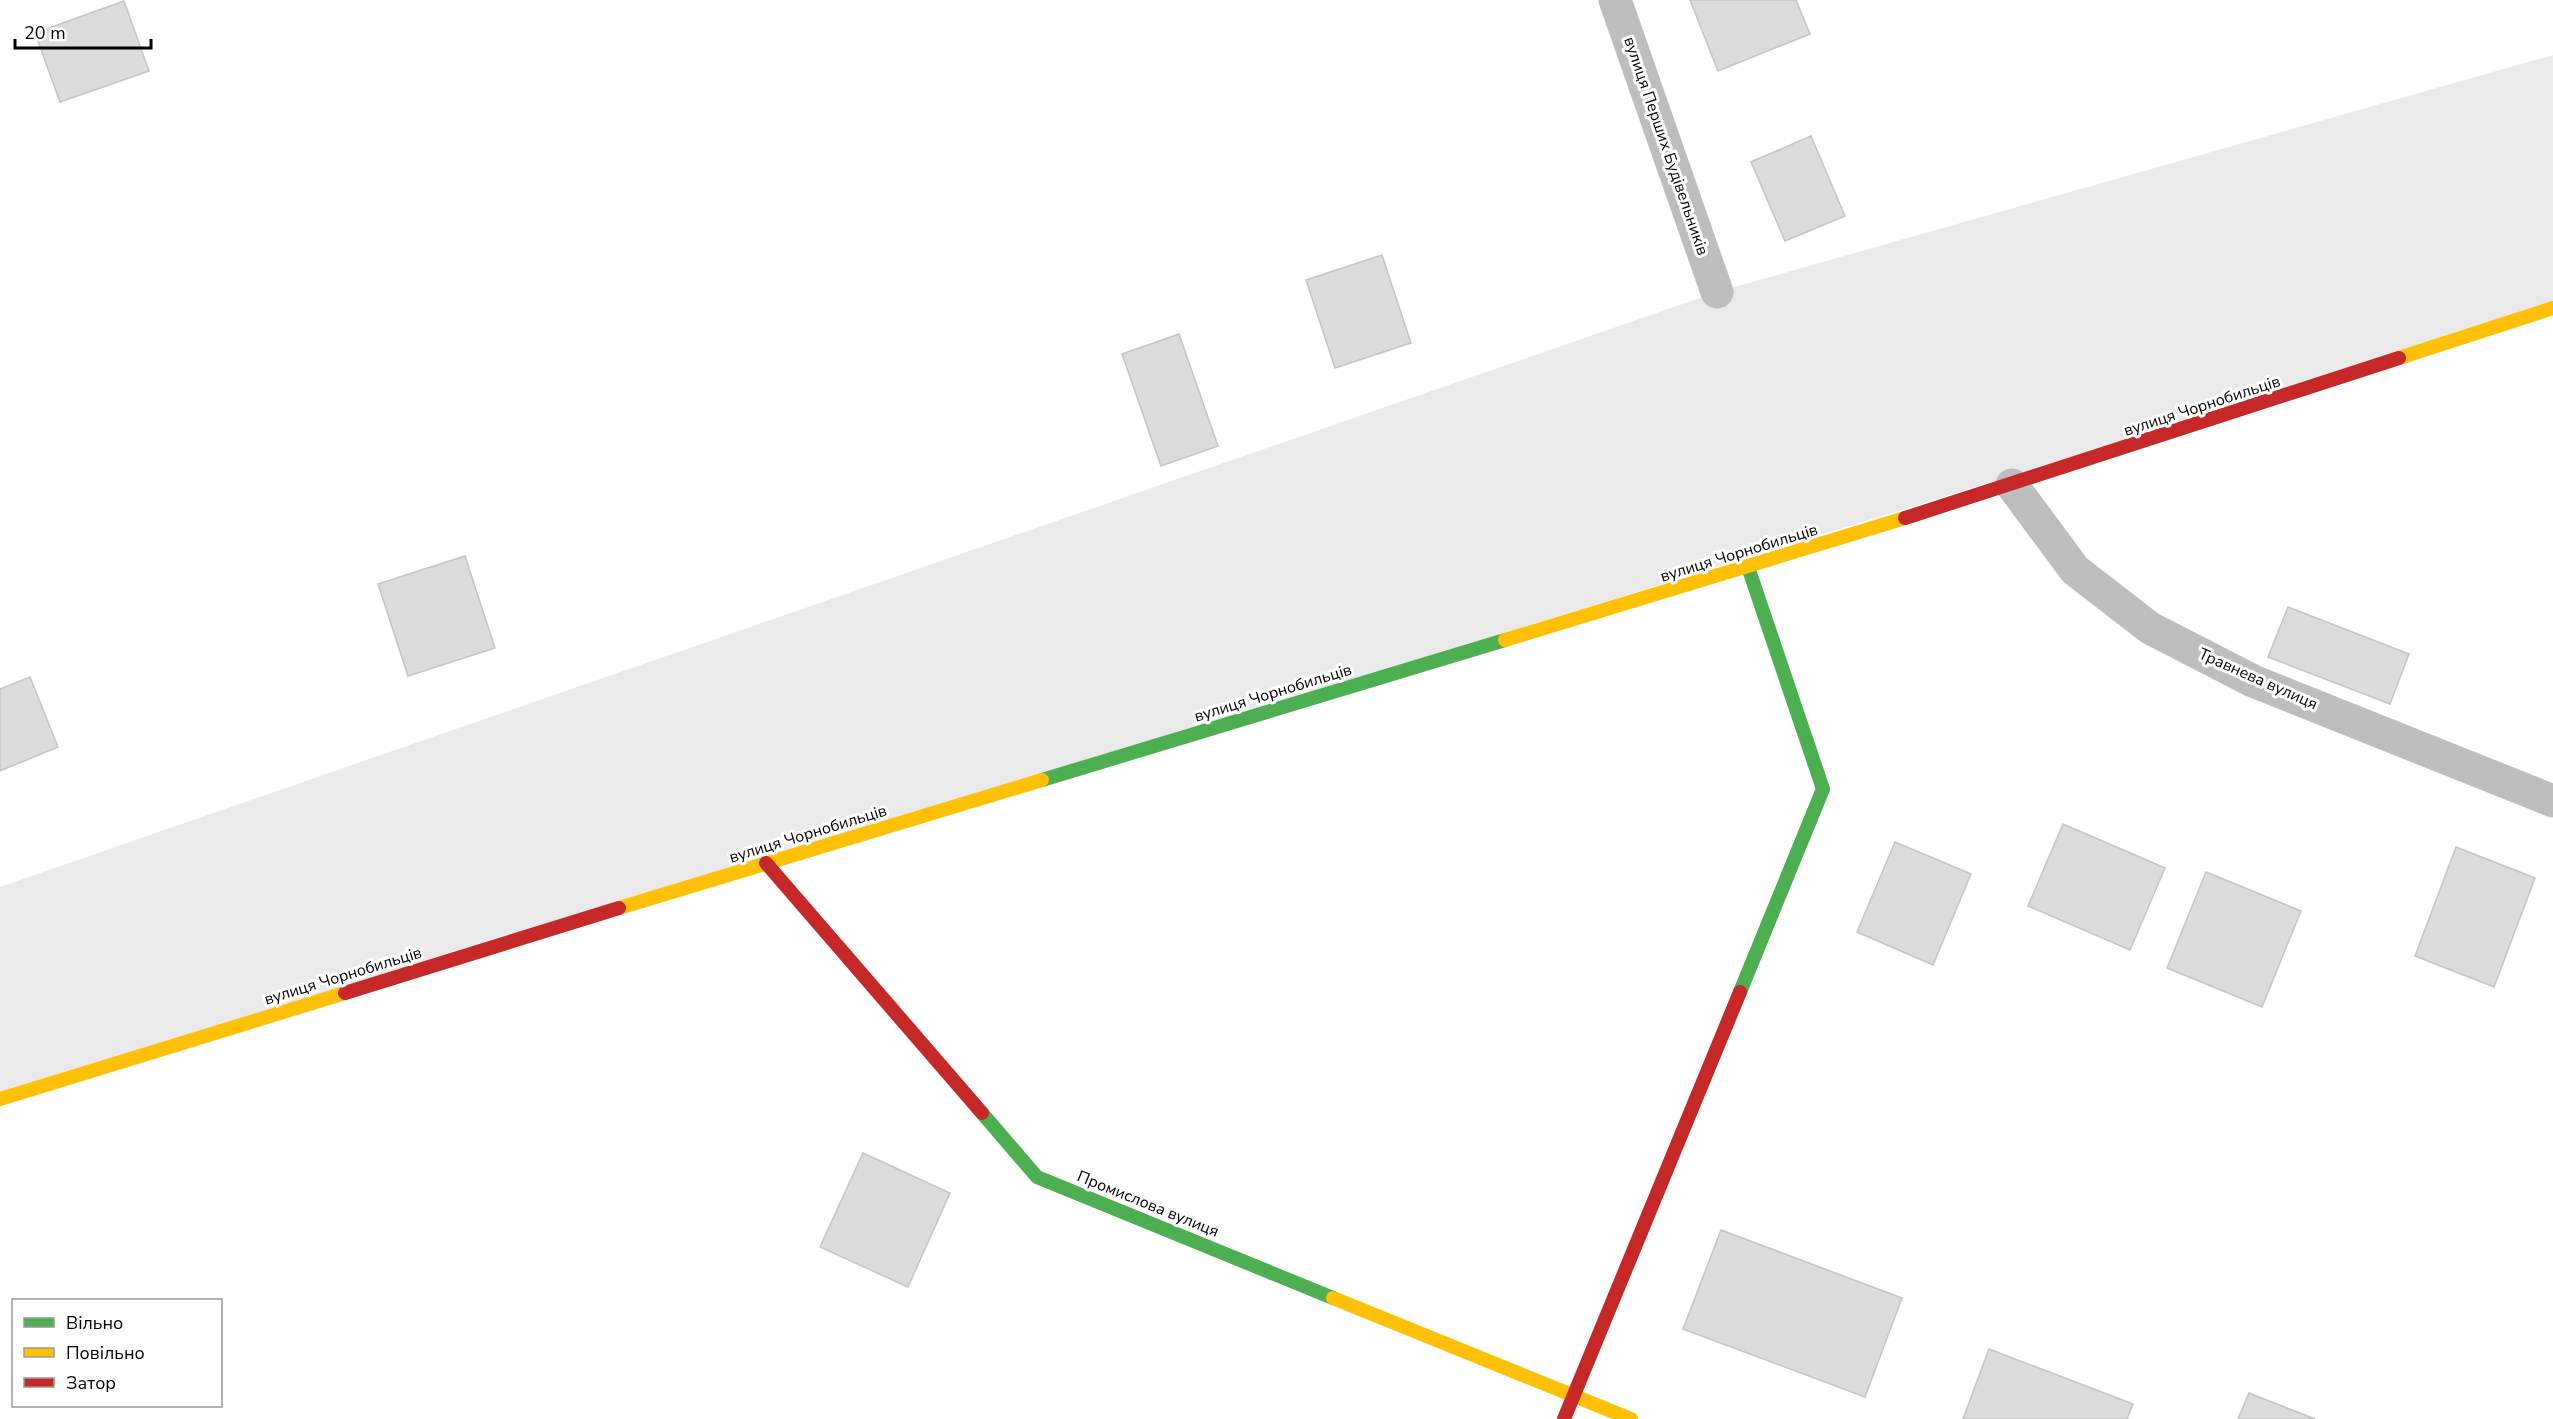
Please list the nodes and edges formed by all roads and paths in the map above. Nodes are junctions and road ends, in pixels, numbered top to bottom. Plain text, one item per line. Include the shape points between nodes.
1 (1615, 0) edge
2 (1717, 292) dead end
3 (2553, 308) edge
4 (2012, 485) junction
5 (1748, 567) junction
6 (2553, 801) edge
7 (766, 863) junction
8 (0, 1099) edge
9 (1574, 1396) junction
10 (1564, 1419) edge
11 (1631, 1419) edge

1 - 2 street, вулиця Перших Будівельників
3 - 4 street, вулиця Чорнобильців
4 - 5 street, вулиця Чорнобильців
4 - 6 street, Травнева вулиця via 2075,570 2150,628 2253,681
5 - 7 street, вулиця Чорнобильців
5 - 9 street via 1823,789
7 - 8 street, вулиця Чорнобильців
7 - 9 street, Промислова вулиця via 1037,1177
9 - 10 street
9 - 11 street, Промислова вулиця

